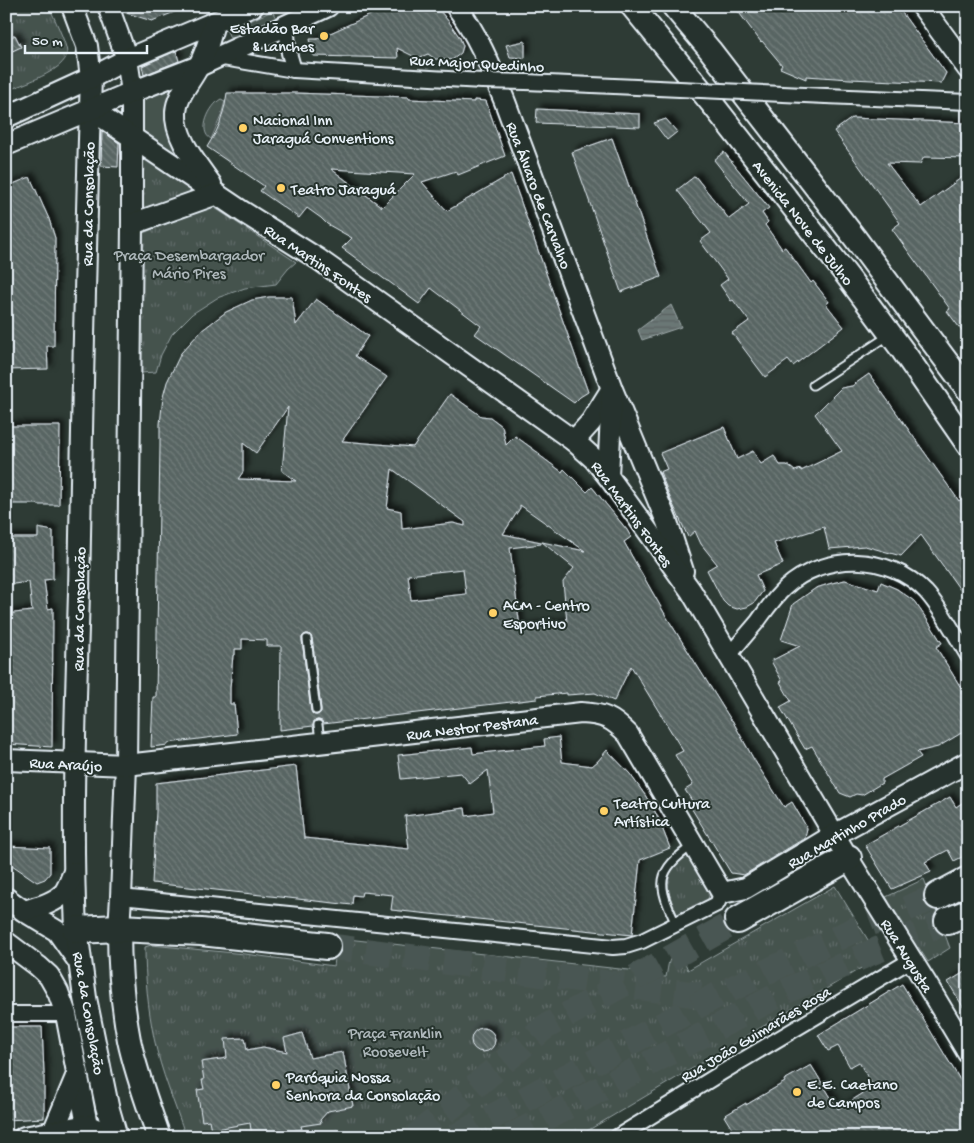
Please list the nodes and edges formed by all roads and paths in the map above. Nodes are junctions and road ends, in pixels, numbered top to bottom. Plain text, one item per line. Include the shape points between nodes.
1 (72, 6) edge
2 (108, 6) edge
3 (253, 6) edge
4 (328, 6) edge
5 (456, 6) edge
6 (632, 6) edge
7 (673, 6) edge
8 (922, 6) edge
9 (214, 23) junction
10 (286, 26) junction
11 (217, 57) junction
12 (127, 59) junction
13 (199, 66) junction
14 (968, 69) edge
15 (294, 70) junction
16 (91, 78) junction
17 (132, 92) junction
18 (968, 102) edge
19 (90, 109) junction
20 (6, 117) edge
21 (132, 137) junction
22 (6, 145) edge
23 (217, 194) junction
24 (132, 224) junction
25 (891, 334) junction
26 (812, 384) dead end
27 (612, 389) junction
28 (968, 390) edge
29 (574, 441) junction
30 (968, 445) edge
31 (608, 476) junction
32 (691, 591) junction
33 (307, 639) dead end
34 (729, 656) junction
35 (968, 656) edge
36 (316, 710) dead end
37 (6, 760) edge
38 (968, 762) edge
39 (75, 763) junction
40 (126, 765) junction
41 (834, 835) junction
42 (693, 844) junction
43 (848, 858) junction
44 (75, 870) junction
45 (968, 880) edge
46 (722, 893) junction
47 (938, 896) tunnel mouth
48 (6, 898) edge
49 (121, 898) junction
50 (24, 910) junction
51 (738, 920) tunnel mouth
52 (676, 924) junction
53 (119, 928) junction
54 (76, 930) junction
55 (6, 942) edge
56 (327, 946) tunnel mouth
57 (911, 960) junction
58 (81, 965) junction
59 (6, 1014) edge
60 (66, 1014) junction
61 (968, 1053) edge
62 (78, 1072) junction
63 (91, 1131) edge
64 (53, 1132) junction
65 (24, 1137) edge
66 (114, 1137) edge
67 (158, 1137) edge
68 (617, 1137) edge

1 - 16 main road, Rua da Consolação via 87,46
2 - 12 main road, Rua da Consolação
3 - 9 main road
4 - 10 main road
5 - 27 main road, Rua Álvaro de Carvalho via 495,77
6 - 25 main road, Avenida Nove de Julho
7 - 28 main road, Avenida Nove de Julho via 855,238
8 - 14 main road
9 - 12 main road
9 - 13 main road, Rua Martins Fontes
10 - 11 main road
10 - 15 street
11 - 13 main road
11 - 15 street, Rua Major Quedinho
12 - 16 main road
12 - 17 main road, Rua da Consolação
13 - 17 main road
13 - 23 main road, Rua Martins Fontes via 178,104 177,122 185,146
15 - 18 street, Rua Major Quedinho, bridge
16 - 17 main road
16 - 19 main road, Rua da Consolação
16 - 20 main road
17 - 19 main road
17 - 21 main road, Rua da Consolação
19 - 21 main road, Rua Martins Fontes
19 - 22 main road
19 - 39 main road, Rua da Consolação
21 - 23 main road, Rua Martins Fontes
21 - 24 main road, Rua da Consolação
23 - 24 main road
23 - 29 main road, Rua Martins Fontes via 318,260
24 - 40 main road, Rua da Consolação
25 - 26 lane
25 - 30 main road, Avenida Nove de Julho
27 - 29 main road via 591,422
27 - 31 main road, Rua Álvaro de Carvalho
27 - 32 main road, Rua Álvaro de Carvalho via 667,522
29 - 31 main road, Rua Martins Fontes
31 - 32 main road, Rua Martins Fontes
32 - 34 main road, Rua Martins Fontes
33 - 36 lane
34 - 35 street via 784,588 824,565 846,561 882,566 913,580 936,604
34 - 41 main road, Rua Martins Fontes
37 - 39 main road, Rua Araújo
38 - 41 main road, Rua Martinho Prado
39 - 40 main road, Rua Araújo
39 - 44 main road, Rua da Consolação
40 - 42 main road, Rua Nestor Pestana via 319,734 581,713 604,716 628,734
40 - 49 main road, Rua da Consolação
41 - 43 main road, Rua Martins Fontes
41 - 46 main road, Rua Martinho Prado via 746,888
42 - 46 main road, Rua Nestor Pestana
42 - 52 lane via 675,858 663,877 666,902
43 - 51 highway
43 - 57 main road, Rua Augusta
44 - 50 main road via 64,893 42,906
44 - 54 main road, Rua da Consolação
45 - 47 highway
46 - 52 street via 717,904
48 - 50 main road
49 - 52 street via 613,947 642,941
49 - 53 main road, Rua da Consolação
50 - 58 main road via 57,931
53 - 54 highway
53 - 56 highway via 201,932
53 - 67 main road, Rua da Consolação via 119,961 129,1041
54 - 58 main road, Rua da Consolação
55 - 60 main road, Rua da Consolação via 49,976
57 - 61 main road, Rua Augusta
57 - 68 street, Rua João Guimarães Rosa
58 - 66 main road, Rua da Consolação
59 - 60 street
60 - 62 main road, Rua da Consolação
62 - 63 main road, Rua da Consolação
62 - 64 main road
63 - 64 main road
63 - 66 main road
64 - 65 main road

